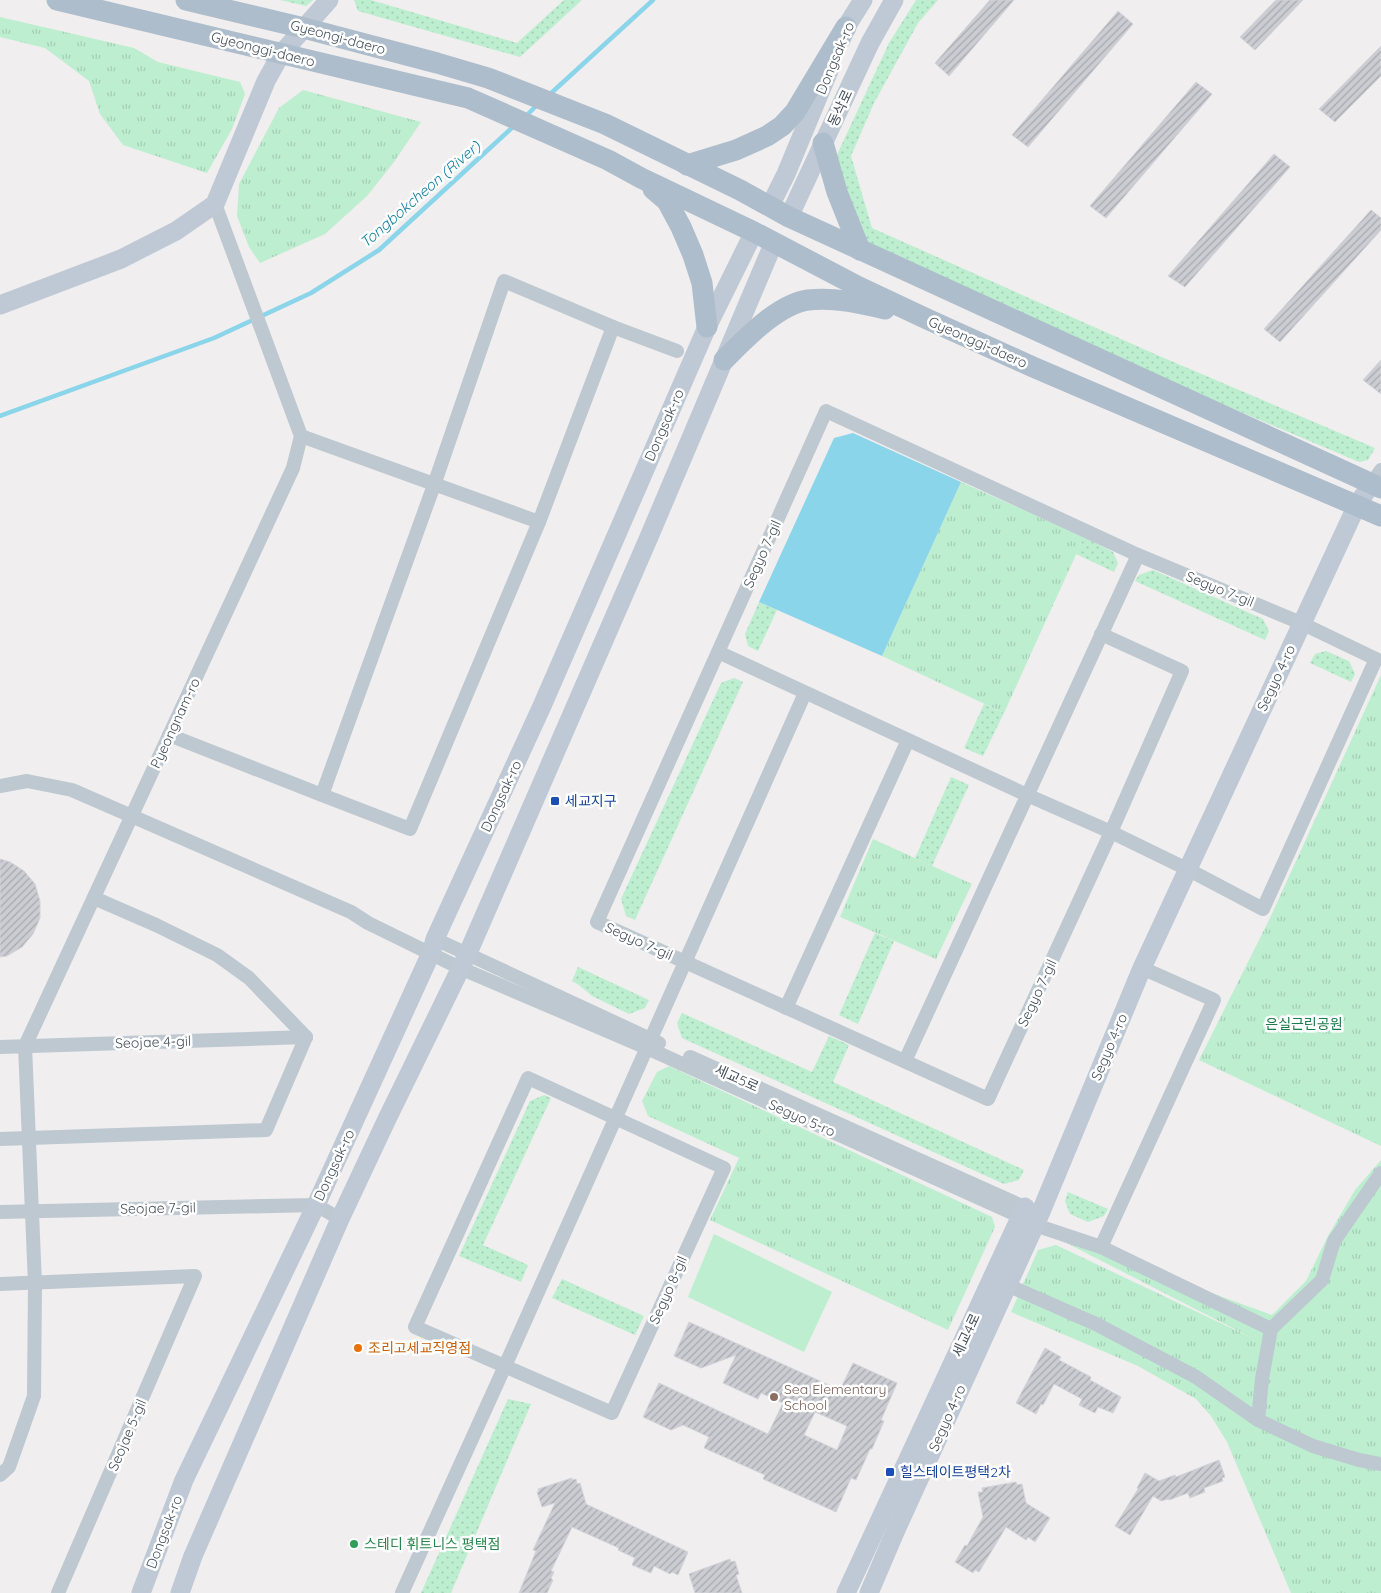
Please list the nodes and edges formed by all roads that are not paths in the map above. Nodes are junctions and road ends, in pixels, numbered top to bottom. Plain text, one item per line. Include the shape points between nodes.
1 (57, 0) edge
2 (186, 0) edge
3 (329, 0) edge
4 (863, 0) edge
5 (894, 0) edge
6 (846, 26) junction
7 (304, 28) junction
8 (281, 54) junction
9 (823, 143) junction
10 (687, 165) junction
11 (642, 178) junction
12 (215, 204) junction
13 (770, 206) junction
14 (789, 217) junction
15 (754, 232) junction
16 (774, 242) junction
17 (860, 250) junction
18 (0, 305) edge
19 (927, 319) junction
20 (613, 326) junction
21 (707, 327) junction
22 (677, 351) dead end
23 (724, 360) junction
24 (301, 436) junction
25 (1378, 480) edge
26 (434, 485) junction
27 (1357, 505) junction
28 (1381, 516) edge
29 (539, 522) junction
30 (1138, 555) junction
31 (1302, 622) junction
32 (1101, 634) junction
33 (718, 652) junction
34 (1378, 660) edge
35 (805, 694) junction
36 (169, 735) junction
37 (908, 740) junction
38 (0, 786) edge
39 (322, 795) junction
40 (1027, 795) junction
41 (131, 817) junction
42 (1111, 832) junction
43 (1189, 870) junction
44 (94, 898) junction
45 (433, 946) junction
46 (464, 961) junction
47 (685, 962) junction
48 (1142, 968) junction
49 (786, 1008) junction
50 (306, 1037) junction
51 (649, 1044) junction
52 (25, 1046) junction
53 (0, 1047) edge
54 (905, 1062) junction
55 (615, 1119) junction
56 (29, 1138) junction
57 (0, 1139) edge
58 (1381, 1173) edge
59 (316, 1205) junction
60 (32, 1211) junction
61 (0, 1212) edge
62 (1030, 1216) junction
63 (340, 1219) junction
64 (1101, 1247) junction
65 (0, 1284) edge
66 (35, 1284) junction
67 (1007, 1284) junction
68 (1271, 1329) junction
69 (505, 1366) junction
70 (1258, 1420) junction
71 (1381, 1464) edge
72 (0, 1475) edge
73 (58, 1593) edge
74 (141, 1593) edge
75 (180, 1593) edge
76 (402, 1593) edge
77 (846, 1593) edge
78 (870, 1593) edge

1 - 8 main road, Gyeonggi-daero
2 - 7 main road, Gyeongi-daero
3 - 7 main road
4 - 6 main road, Dongsak-ro
5 - 9 main road, 동삭로
6 - 10 main road via 795,112 782,126 736,150
6 - 13 main road, Dongsak-ro
7 - 8 main road
7 - 10 main road, Gyeongi-daero via 488,78 605,124
8 - 11 main road, Gyeonggi-daero via 468,98
8 - 12 main road via 266,81
9 - 14 main road, 동삭로
9 - 17 main road via 837,192
10 - 13 main road
11 - 15 main road, Gyeonggi-daero
11 - 21 main road via 666,201 682,227 702,283
12 - 18 main road via 176,231 121,259
12 - 24 street
13 - 14 main road
13 - 15 main road, Dongsak-ro
14 - 16 main road
14 - 17 main road
15 - 16 main road, Gyeonggi-daero
15 - 21 main road, Dongsak-ro
16 - 19 main road, Gyeonggi-daero
16 - 23 main road, Dongsak-ro
17 - 25 main road
19 - 23 main road via 858,302 806,300 786,308 756,328
19 - 27 main road, Gyeonggi-daero
20 - 22 street
20 - 26 street via 504,281
20 - 29 street
21 - 45 main road, Dongsak-ro via 542,706
23 - 46 main road, Dongsak-ro
24 - 26 street
24 - 36 street, Pyeongnam-ro via 293,468
25 - 27 main road, Segyo 4-ro
26 - 29 street
26 - 39 street
27 - 28 main road, Gyeonggi-daero
27 - 31 main road, Segyo 4-ro
29 - 39 street via 410,829
30 - 31 street, Segyo 7-gil
30 - 32 street
30 - 33 street, Segyo 7-gil via 826,410
31 - 34 street, Segyo 7-gil
31 - 43 main road, Segyo 4-ro
32 - 40 street
32 - 42 street, Segyo 7-gil via 1182,671
33 - 35 street
33 - 47 street, Segyo 7-gil via 597,922
34 - 43 street via 1263,909
35 - 37 street
35 - 47 street, Segyo 7-gil
36 - 39 street
36 - 41 street, Pyeongnam-ro
37 - 40 street
37 - 49 street
38 - 41 street via 27,781 72,790
40 - 42 street
40 - 54 street
41 - 44 street, Pyeongnam-ro
41 - 45 street via 351,912 368,923
42 - 43 street
42 - 54 street, Segyo 7-gil via 988,1099
43 - 48 main road, Segyo 4-ro
44 - 50 street via 217,956 249,978
44 - 52 street, Pyeongnam-ro
45 - 46 street
45 - 59 main road, Dongsak-ro
46 - 51 street, Segyo 5-ro
46 - 63 main road, Dongsak-ro
47 - 49 street, Segyo 7-gil
47 - 51 street, Segyo 7-gil
48 - 62 main road, Segyo 4-ro
48 - 64 street via 1214,1000
49 - 54 street, Segyo 7-gil
50 - 52 street, Seojae 4-gil
50 - 56 street via 266,1130
51 - 55 street
51 - 62 street, Segyo 5-ro
52 - 53 street, Seojae 4-gil
52 - 56 street
55 - 69 street
55 - 69 street, Segyo 8-gil via 528,1078 416,1327
55 - 69 street, Segyo 8-gil via 724,1168 612,1413
56 - 57 street
56 - 60 street
58 - 68 street via 1334,1241 1322,1280
59 - 60 street, Seojae 7-gil
59 - 63 street
59 - 74 main road, Dongsak-ro via 184,1480
60 - 61 street, Seojae 7-gil
60 - 66 street
62 - 64 street, Segyo 5-ro
62 - 67 main road, Segyo 4-ro
62 - 77 main road, 세교4로
63 - 75 main road, Dongsak-ro
64 - 68 street, Segyo 5-ro
65 - 66 street
66 - 72 street via 34,1396 9,1466
66 - 73 street, Seojae 5-gil via 194,1276
67 - 70 street via 1096,1324 1196,1377
67 - 78 main road, Segyo 4-ro
68 - 70 street
69 - 76 street
70 - 71 street via 1313,1446

